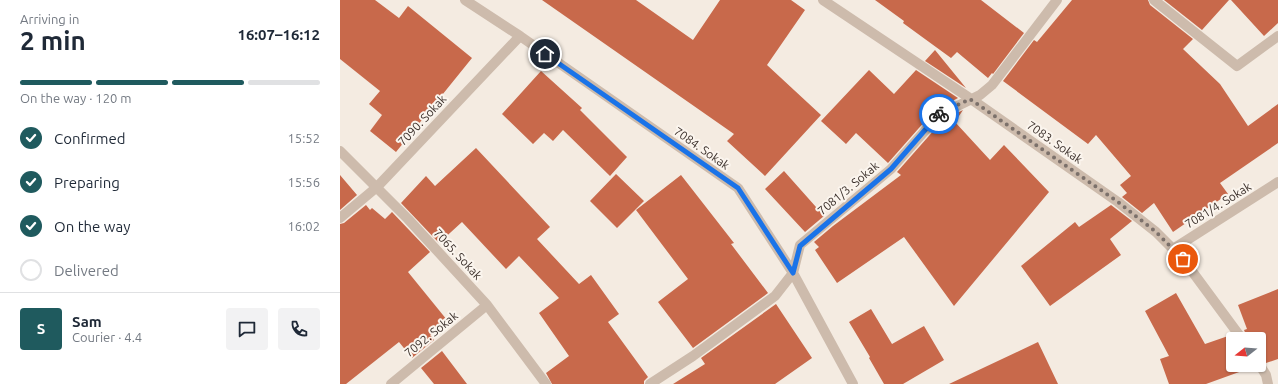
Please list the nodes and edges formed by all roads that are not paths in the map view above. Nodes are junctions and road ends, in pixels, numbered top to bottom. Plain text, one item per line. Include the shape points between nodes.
1 (464, 0) edge
2 (823, 0) edge
3 (1057, 0) edge
4 (1154, 0) edge
5 (520, 36) junction
6 (1278, 36) edge
7 (970, 99) junction
8 (340, 151) edge
9 (1278, 182) edge
10 (377, 187) junction
11 (340, 218) edge
12 (1172, 249) junction
13 (793, 273) junction
14 (487, 305) junction
15 (1237, 332) edge
16 (1264, 372) edge
17 (391, 384) edge
18 (546, 384) edge
19 (650, 384) edge
20 (852, 384) edge
21 (1268, 384) edge

1 - 5 street, 7084. Sokak
2 - 7 street, 7083. Sokak
3 - 7 street, 7081/3. Sokak via 992,84 980,95
4 - 6 street via 1237,66
5 - 10 street, 7090. Sokak
5 - 13 street, 7084. Sokak via 738,188
7 - 12 street, 7083. Sokak via 1118,202 1156,232
7 - 13 street, 7081/3. Sokak via 939,114 891,169 800,246
8 - 10 street, 7065. Sokak
9 - 12 street, 7081/4. Sokak
10 - 11 street, 7090. Sokak
10 - 14 street, 7065. Sokak
12 - 15 street, 7083. Sokak via 1183,259
13 - 19 street, 7081/3. Sokak via 775,296
13 - 20 street, 7084. Sokak
14 - 17 street, 7092. Sokak
14 - 18 street, 7065. Sokak
16 - 21 street

